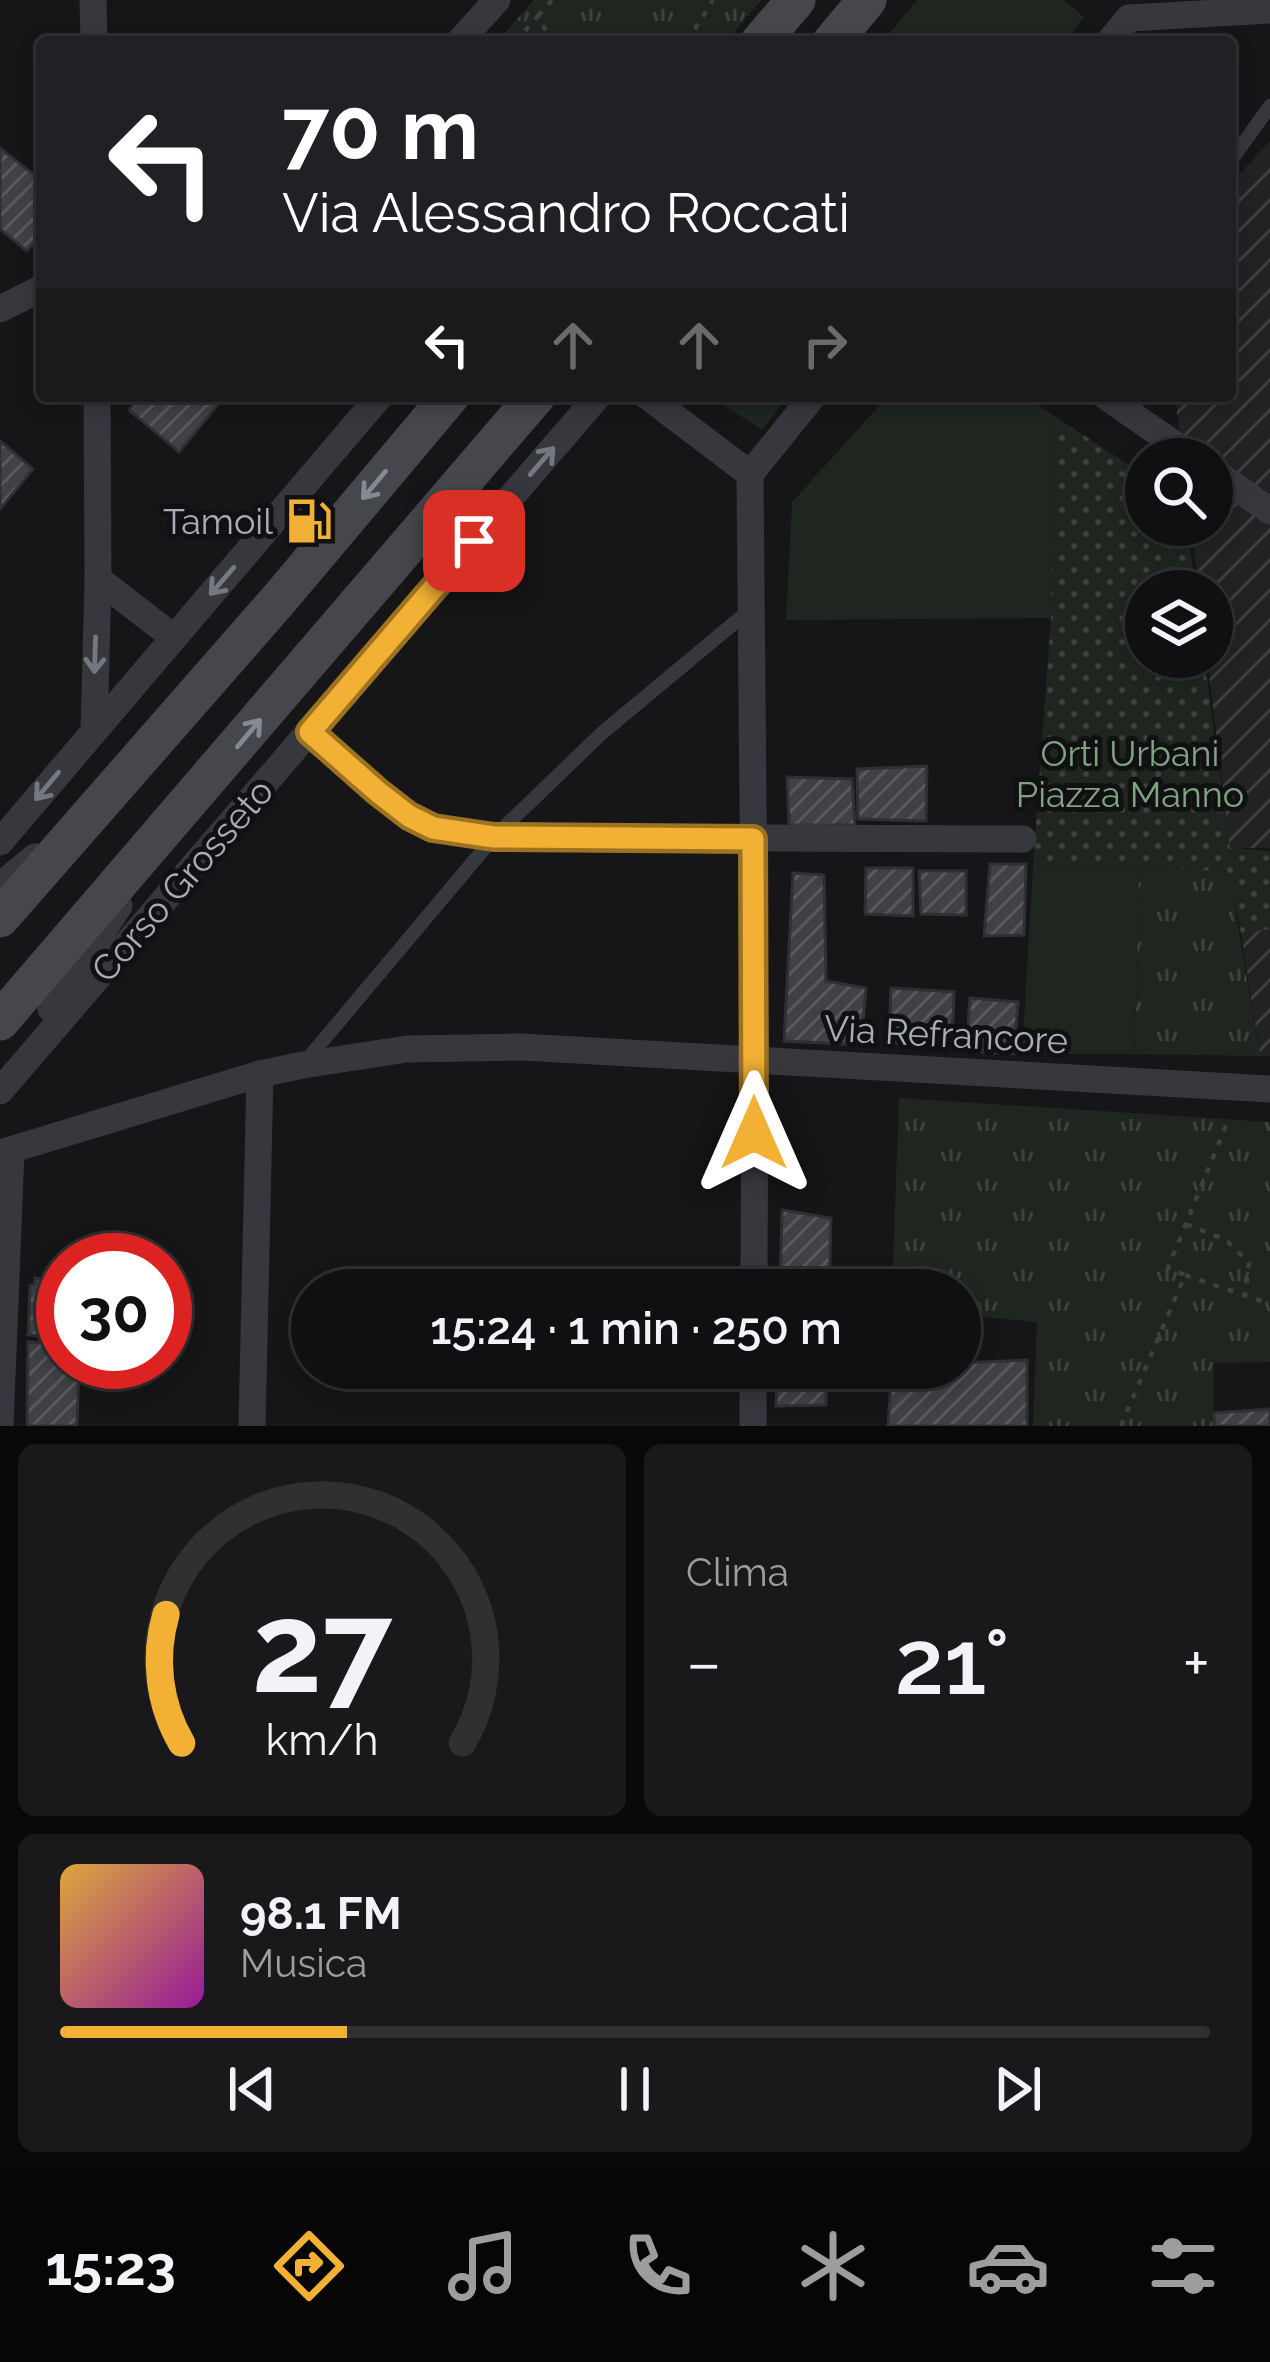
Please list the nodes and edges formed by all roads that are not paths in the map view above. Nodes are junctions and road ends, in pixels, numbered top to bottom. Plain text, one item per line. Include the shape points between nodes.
1 (93, 0) edge
2 (496, 0) edge
3 (796, 0) edge
4 (867, 0) edge
5 (1121, 9) edge
6 (1270, 10) edge
7 (94, 36) edge
8 (464, 36) edge
9 (765, 36) edge
10 (837, 36) edge
11 (1270, 106) edge
12 (1236, 154) edge
13 (36, 291) edge
14 (0, 309) edge
15 (97, 402) edge
16 (375, 402) edge
17 (445, 402) edge
18 (531, 402) edge
19 (593, 402) edge
20 (655, 402) edge
21 (808, 402) edge
22 (1114, 402) edge
23 (1166, 438) edge
24 (750, 474) junction
25 (1233, 485) edge
26 (1270, 511) edge
27 (98, 579) junction
28 (751, 609) junction
29 (173, 638) junction
30 (94, 731) junction
31 (310, 732) junction
32 (99, 806) junction
33 (173, 823) junction
34 (494, 837) junction
35 (753, 839) junction
36 (1023, 839) dead end
37 (0, 842) edge
38 (0, 886) edge
39 (0, 918) edge
40 (0, 1022) edge
41 (755, 1060) junction
42 (303, 1064) junction
43 (260, 1074) junction
44 (0, 1089) edge
45 (1270, 1089) edge
46 (6, 1152) edge
47 (754, 1269) edge
48 (753, 1389) edge
49 (0, 1426) edge
50 (252, 1426) edge
51 (753, 1426) edge

1 - 7 street
2 - 8 street
3 - 9 main road
4 - 10 main road
5 - 6 street
11 - 12 lane
13 - 14 street
15 - 27 street
16 -> 29 street
17 -> 32 main road
33 -> 18 main road, Corso Grosseto
31 -> 19 street, Corso Grosseto
20 - 24 street
21 - 24 street
22 - 23 street
24 - 28 street
25 - 26 street
27 - 29 street
27 -> 30 street
28 - 34 lane via 602,733
28 - 35 street
29 - 30 street
30 -> 37 street
31 - 34 street via 409,816
31 - 44 street, Corso Grosseto
32 - 38 street
32 - 39 main road
33 - 40 main road, Corso Grosseto
33 - 44 street, Corso Grosseto
34 - 35 street
34 - 42 lane
35 - 36 street
35 - 41 street
41 - 42 street, Via Refrancore via 407,1048
41 - 45 street, Via Refrancore
41 - 47 street
42 - 43 street, Via Refrancore
43 - 46 street, Via Refrancore
43 - 50 street
46 - 49 street, Via Refrancore
48 - 51 street

